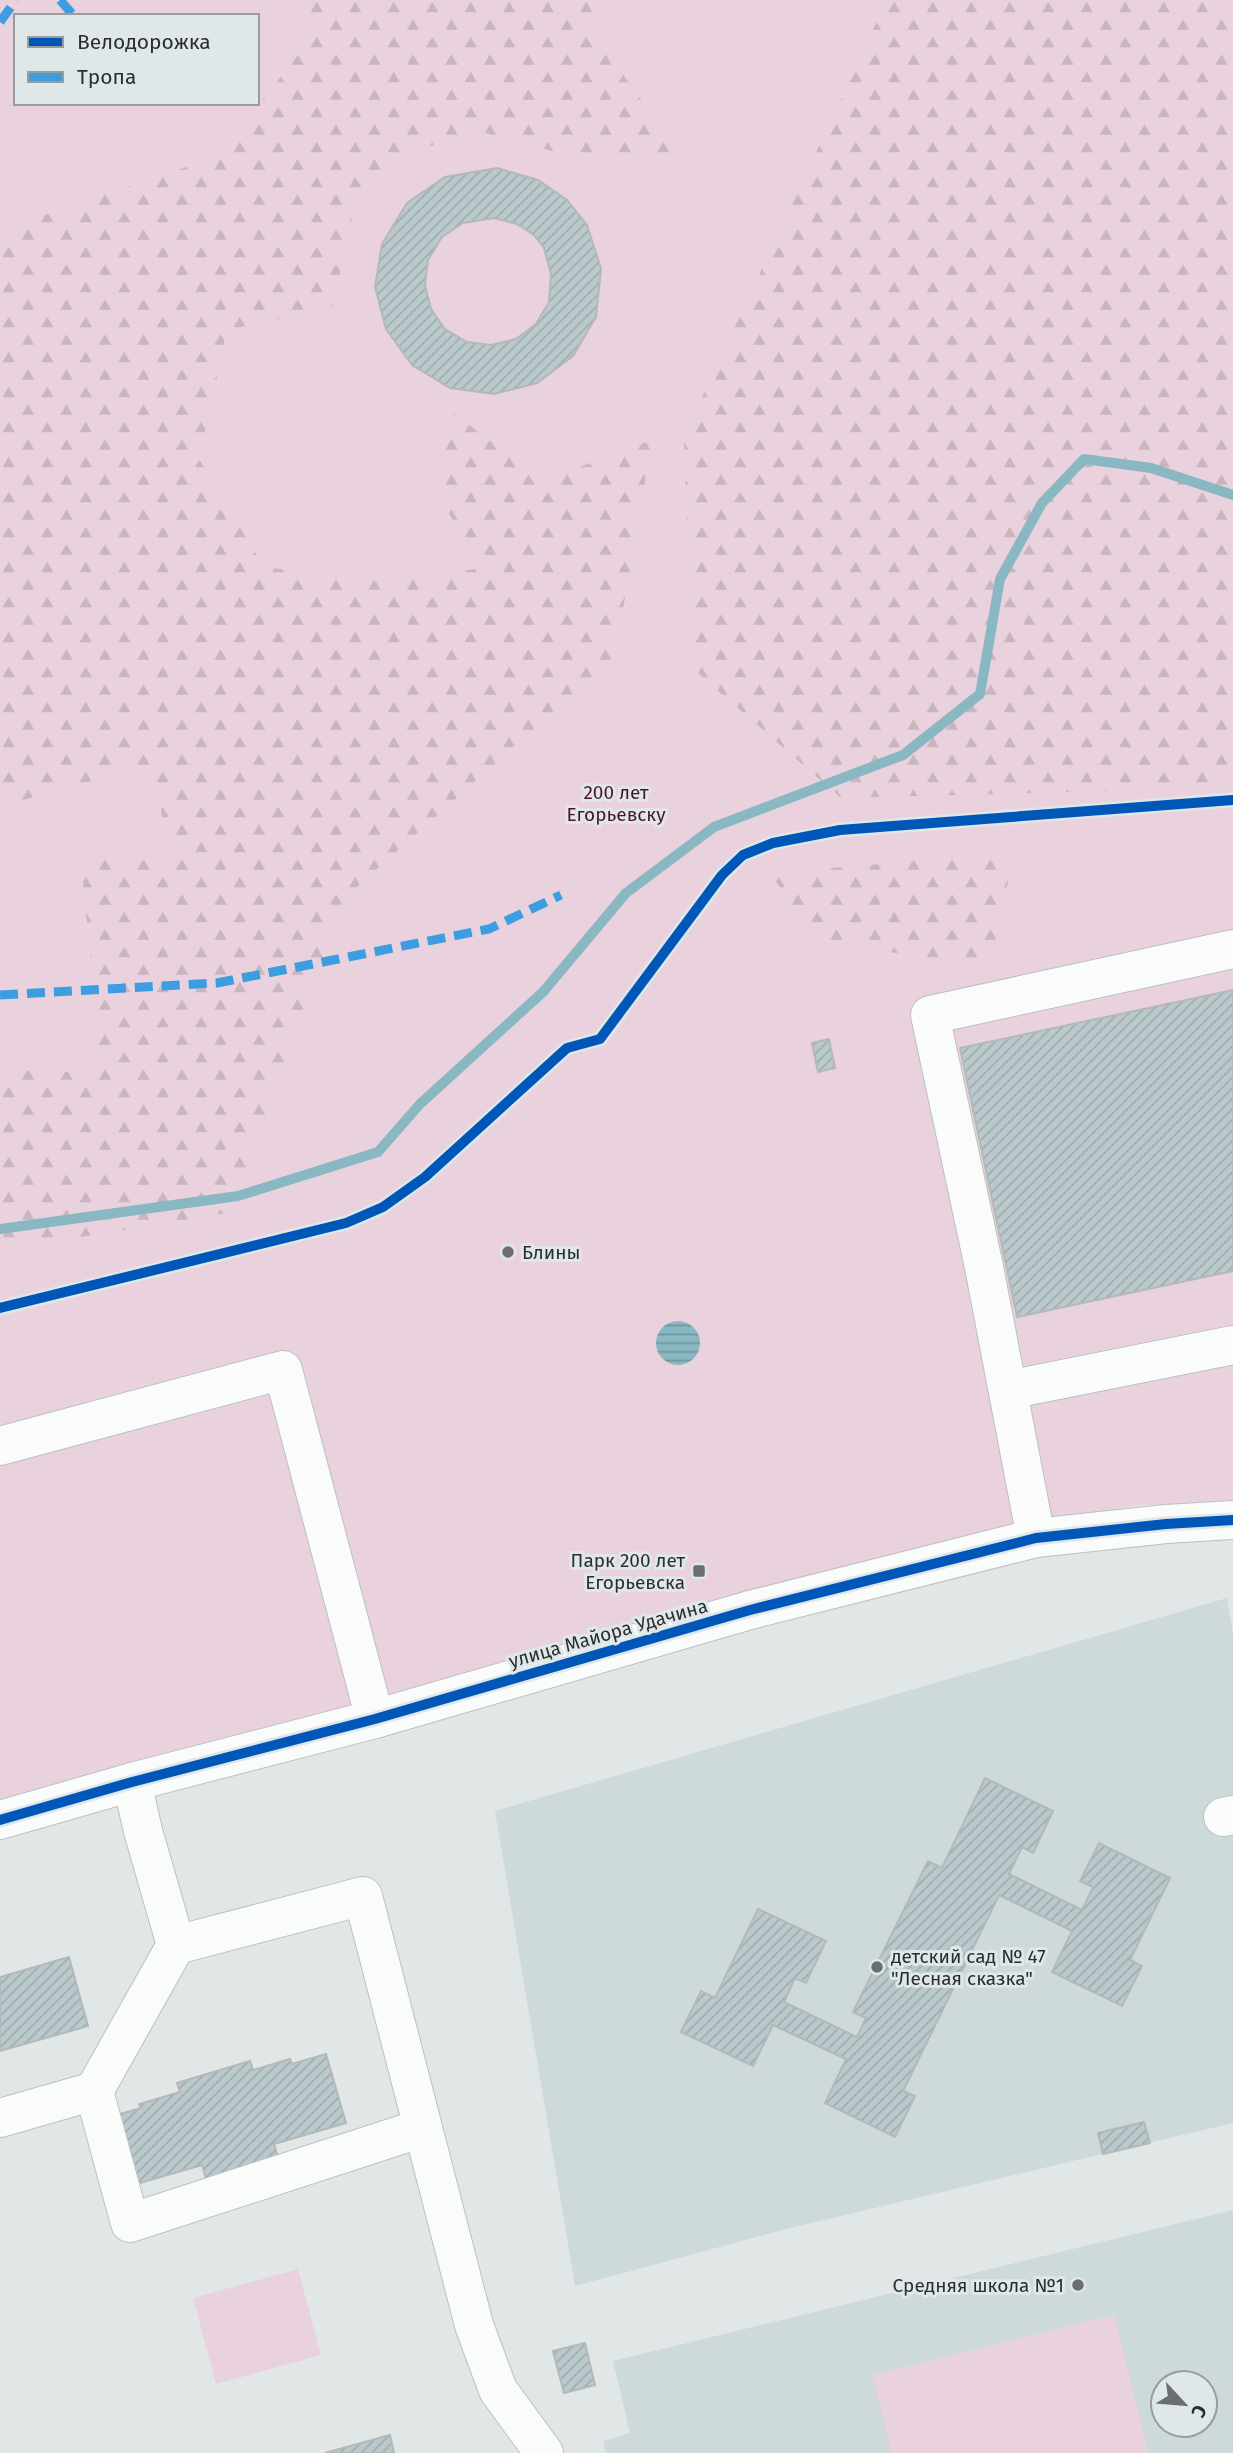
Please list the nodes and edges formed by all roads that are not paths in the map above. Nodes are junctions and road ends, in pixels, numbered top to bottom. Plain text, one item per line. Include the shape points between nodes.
1 (1233, 949) edge
2 (1233, 1345) edge
3 (1008, 1390) junction
4 (0, 1446) edge
5 (1233, 1520) edge
6 (1037, 1538) junction
7 (375, 1719) junction
8 (132, 1782) junction
9 (0, 1820) edge
10 (177, 1945) junction
11 (94, 2091) junction
12 (0, 2118) edge
13 (422, 2128) junction
14 (544, 2453) edge

1 - 3 street via 929,1015
2 - 3 street
3 - 6 street
4 - 7 street via 283,1370
5 - 6 street, улица Майора Удачина
6 - 7 street, улица Майора Удачина via 750,1610
7 - 8 street, улица Майора Удачина
8 - 9 street, улица Майора Удачина
8 - 10 street
10 - 11 street
10 - 13 street via 363,1896
11 - 12 street
11 - 13 street via 130,2223
13 - 14 street via 474,2325 498,2390

